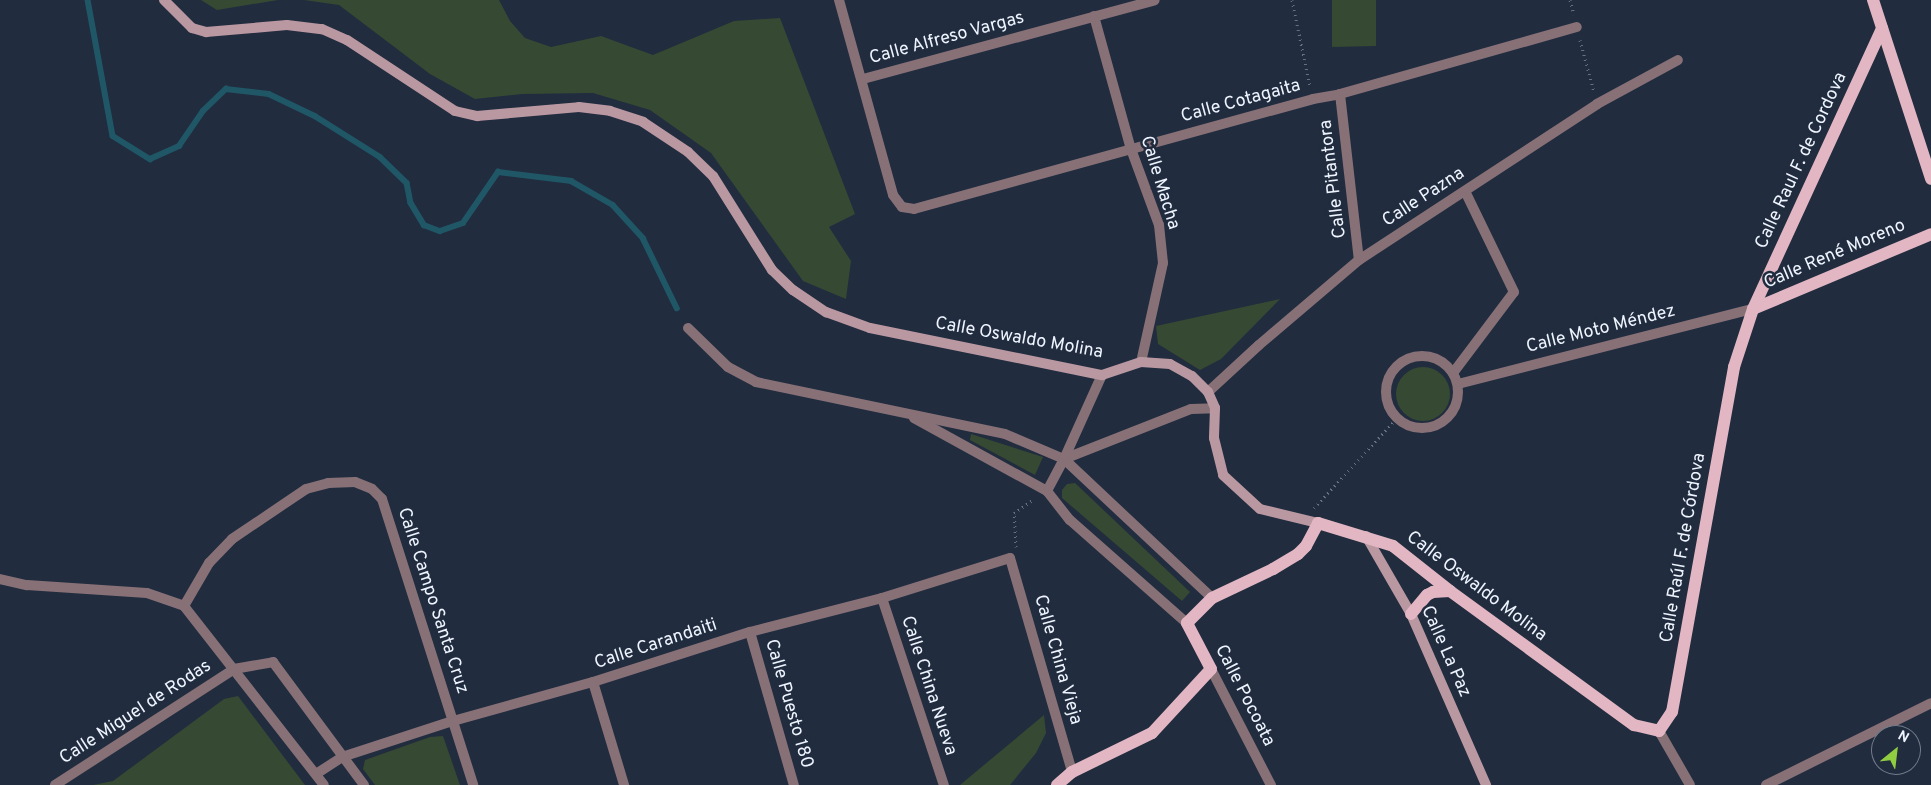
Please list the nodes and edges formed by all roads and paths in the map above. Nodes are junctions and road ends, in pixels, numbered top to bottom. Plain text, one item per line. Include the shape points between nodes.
1 (164, 0) edge
2 (839, 0) edge
3 (1156, 0) edge
4 (1292, 0) edge
5 (1570, 0) edge
6 (1873, 0) edge
7 (1094, 16) junction
8 (1576, 27) junction
9 (1882, 28) junction
10 (1678, 60) dead end
11 (863, 79) junction
12 (1340, 94) junction
13 (1313, 99) junction
14 (1597, 104) junction
15 (1132, 149) junction
16 (1931, 179) edge
17 (1465, 191) junction
18 (1931, 234) edge
19 (1359, 260) junction
20 (1753, 309) junction
21 (688, 328) dead end
22 (1141, 362) junction
23 (1453, 373) junction
24 (1102, 374) junction
25 (1458, 384) junction
26 (1208, 392) junction
27 (1215, 408) junction
28 (904, 413) junction
29 (1397, 418) junction
30 (1064, 459) junction
31 (1047, 491) junction
32 (1304, 519) junction
33 (1318, 523) junction
34 (1366, 536) junction
35 (1010, 558) junction
36 (0, 580) edge
37 (1450, 591) junction
38 (882, 598) junction
39 (1212, 598) junction
40 (184, 606) junction
41 (1411, 614) junction
42 (1187, 623) junction
43 (750, 632) junction
44 (234, 669) junction
45 (1211, 669) junction
46 (593, 682) junction
47 (1931, 703) edge
48 (453, 721) junction
49 (1659, 731) junction
50 (342, 757) junction
51 (1072, 772) junction
52 (316, 774) junction
53 (55, 785) edge
54 (324, 785) edge
55 (364, 785) edge
56 (473, 785) edge
57 (624, 785) edge
58 (794, 785) edge
59 (944, 785) edge
60 (1057, 785) edge
61 (1270, 785) edge
62 (1486, 785) edge
63 (1690, 785) edge
64 (1766, 785) edge

1 - 24 main road, Calle Oswaldo Molina via 192,28 206,32 287,25 322,29 347,40 455,111 477,116 579,107 610,111 642,122 688,152 713,176 772,270 793,290 826,312 870,328
2 - 11 street
3 - 7 street, Calle Alfreso Vargas
4 - 13 path
5 - 8 path
6 - 9 main road
7 - 11 street, Calle Alfreso Vargas
7 - 15 street, Calle Macha
8 - 12 street, Calle Cotagaita
8 - 14 path
9 - 16 main road
9 - 20 main road, Calle Raul F. de Cordova
10 - 14 street, Calle Pazna
11 - 15 street, Calle Cotagaita via 893,195 902,207 914,209
12 - 13 street, Calle Cotagaita
12 - 19 street, Calle Pitantora
13 - 15 street, Calle Cotagaita
14 - 17 street, Calle Pazna
15 - 22 street, Calle Macha via 1159,225 1163,263
17 - 19 street, Calle Pazna
17 - 23 street via 1514,292
18 - 20 main road, Calle René Moreno
19 - 26 street, Calle Pazna
20 - 25 street, Calle Moto Méndez
20 - 49 main road, Calle Raúl F. de Córdova via 1734,367 1672,712
21 - 28 street via 728,368 756,382
22 - 24 main road, Calle Oswaldo Molina
22 - 26 main road, Calle Oswaldo Molina via 1170,364 1192,376
23 - 25 street
23 - 29 street via 1445,364 1422,355 1400,363 1392,372 1386,396
24 - 30 street
25 - 29 street via 1455,407 1440,423 1418,428
26 - 27 main road, Calle Oswaldo Molina
27 - 30 street via 1191,409
27 - 32 main road, Calle Oswaldo Molina via 1214,438 1223,475 1260,509
28 - 30 street via 1005,434
28 - 31 street
29 - 32 path
30 - 31 street
30 - 39 street
31 - 35 path via 1014,513 1014,540 1018,552
31 - 42 street via 1070,520
32 - 33 main road, Calle Oswaldo Molina
33 - 34 main road, Calle Oswaldo Molina
33 - 39 main road via 1298,554
34 - 37 main road, Calle Oswaldo Molina via 1393,546
34 - 41 main road, Calle La Paz
35 - 38 street, Calle Carandaiti
35 - 51 street, Calle China Vieja
36 - 40 street via 27,585 147,593
37 - 41 main road via 1427,595
37 - 49 main road, Calle Oswaldo Molina via 1634,725
38 - 43 street, Calle Carandaiti
38 - 59 street, Calle China Nueva
39 - 42 main road
40 - 44 street
40 - 48 street, Calle Campo Santa Cruz via 209,563 232,539 306,489 328,483 355,482 372,489 382,500
41 - 62 main road, Calle La Paz
42 - 45 main road, Calle Pocoata
43 - 46 street, Calle Carandaiti
43 - 58 street, Calle Puesto 180
44 - 50 street via 273,662
44 - 52 street
44 - 53 street, Calle Miguel de Rodas
45 - 51 main road via 1152,732
45 - 61 street, Calle Pocoata
46 - 48 street, Calle Carandaiti
46 - 57 street
47 - 64 street
48 - 50 street, Calle Carandaiti
48 - 56 street, Calle Campo Santa Cruz
49 - 63 street
50 - 52 street, Calle Carandaiti
50 - 55 street
51 - 60 main road
52 - 54 street

